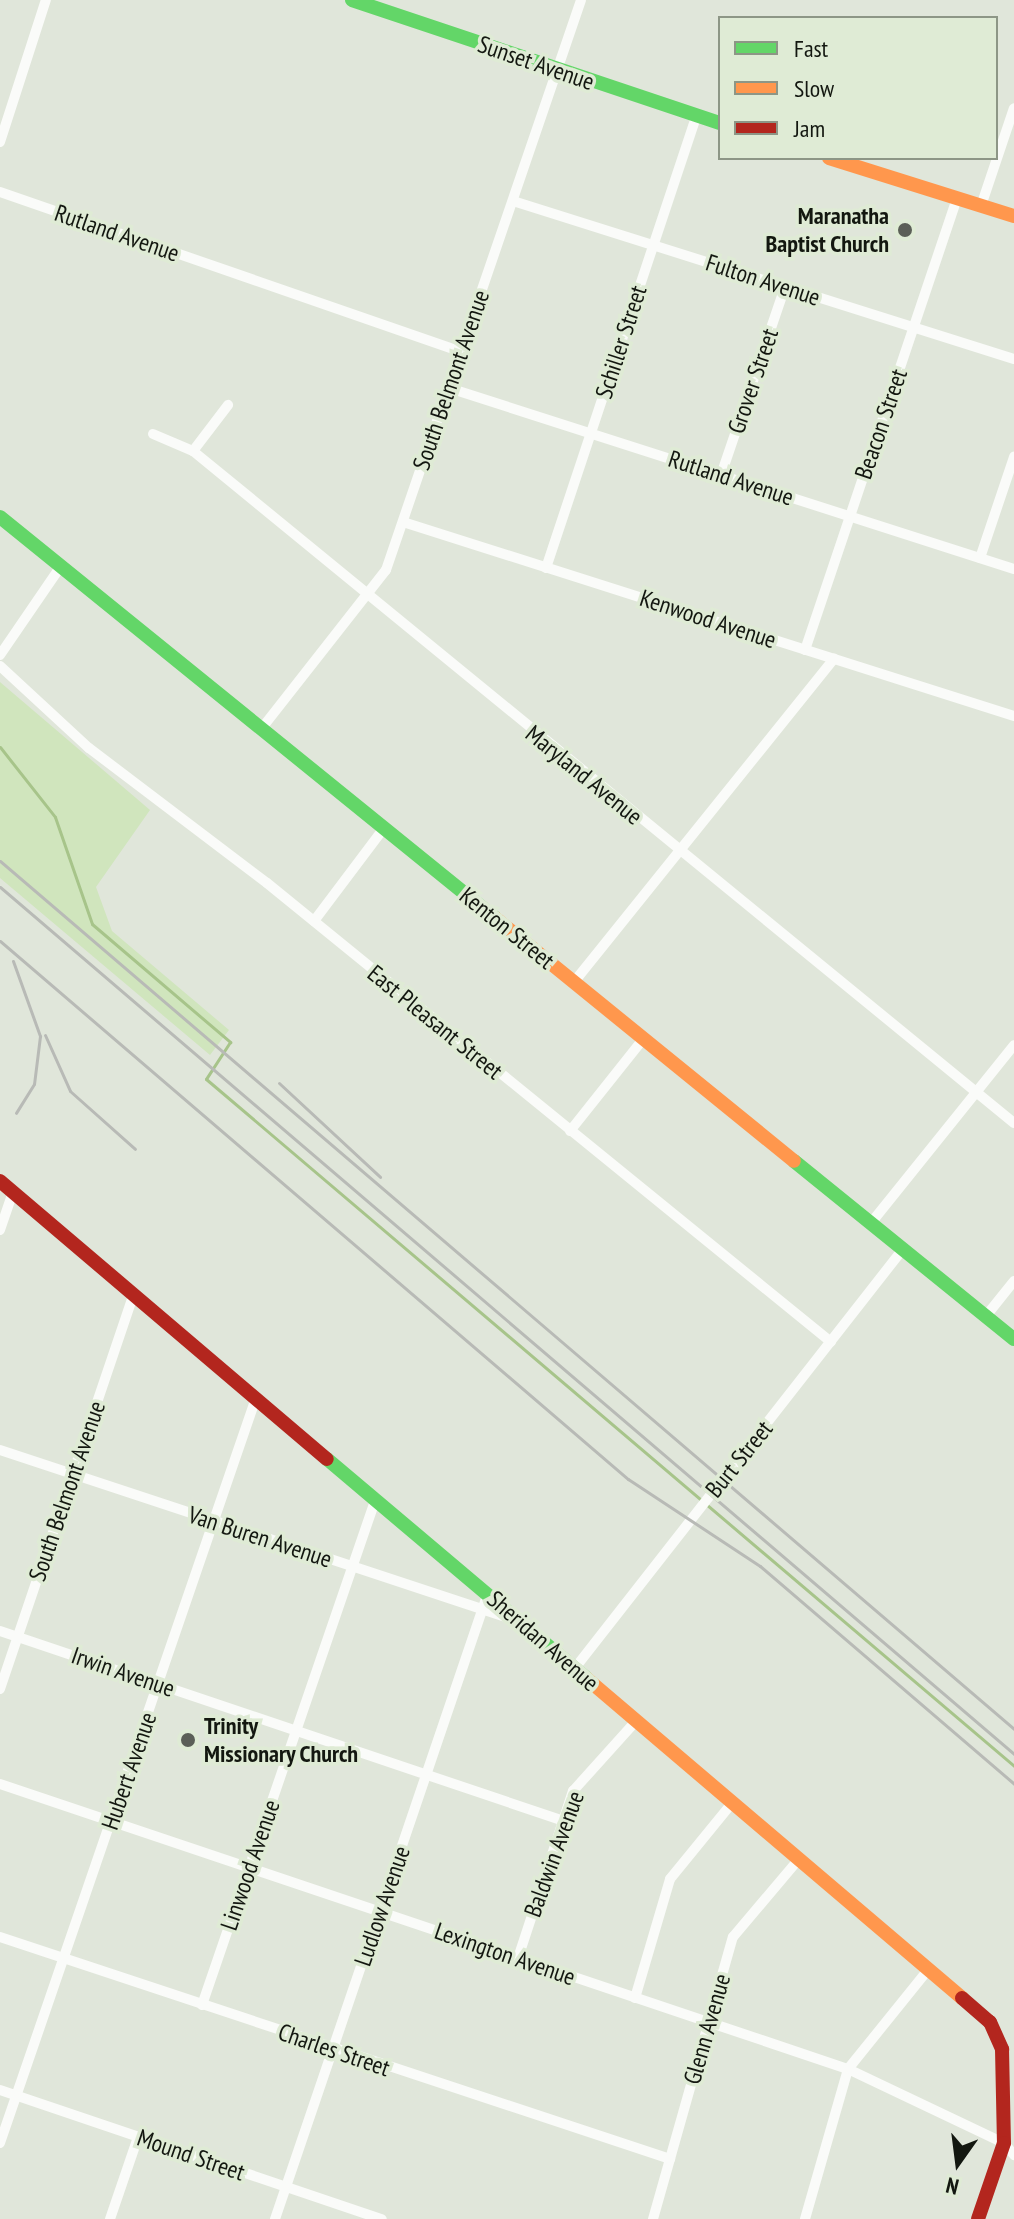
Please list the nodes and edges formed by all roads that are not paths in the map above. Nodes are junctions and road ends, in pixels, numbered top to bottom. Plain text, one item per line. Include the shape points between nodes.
1 (46, 0) edge
2 (352, 0) edge
3 (581, 0) edge
4 (557, 70) junction
5 (1014, 108) edge
6 (696, 116) junction
7 (718, 122) edge
8 (0, 142) edge
9 (998, 156) edge
10 (835, 160) edge
11 (996, 160) edge
12 (0, 192) edge
13 (957, 198) junction
14 (513, 201) junction
15 (981, 206) junction
16 (1014, 216) edge
17 (653, 245) junction
18 (785, 287) junction
19 (913, 328) junction
20 (461, 352) junction
21 (1014, 359) edge
22 (449, 388) junction
23 (228, 405) dead end
24 (153, 434) dead end
25 (591, 434) junction
26 (193, 451) junction
27 (1014, 457) edge
28 (721, 475) junction
29 (850, 516) junction
30 (0, 517) edge
31 (403, 522) junction
32 (980, 558) junction
33 (61, 566) junction
34 (546, 568) junction
35 (1014, 569) edge
36 (367, 598) junction
37 (805, 650) junction
38 (0, 655) edge
39 (834, 659) junction
40 (0, 666) edge
41 (1014, 716) edge
42 (262, 728) junction
43 (384, 828) junction
44 (679, 852) junction
45 (314, 921) junction
46 (574, 982) junction
47 (644, 1038) junction
48 (1014, 1045) edge
49 (976, 1092) junction
50 (1014, 1123) edge
51 (570, 1131) junction
52 (0, 1181) edge
53 (6, 1190) edge
54 (871, 1223) junction
55 (0, 1230) edge
56 (903, 1249) junction
57 (1014, 1281) edge
58 (134, 1293) junction
59 (986, 1316) junction
60 (1014, 1339) edge
61 (831, 1342) junction
62 (256, 1398) junction
63 (0, 1450) edge
64 (73, 1475) junction
65 (376, 1498) junction
66 (214, 1522) junction
67 (352, 1568) junction
68 (488, 1593) junction
69 (482, 1610) junction
70 (521, 1622) junction
71 (0, 1631) edge
72 (18, 1637) junction
73 (575, 1668) junction
74 (159, 1684) junction
75 (0, 1689) edge
76 (636, 1721) junction
77 (296, 1731) junction
78 (427, 1775) junction
79 (0, 1784) edge
80 (732, 1803) junction
81 (564, 1821) junction
82 (111, 1822) junction
83 (798, 1860) junction
84 (249, 1868) junction
85 (380, 1912) junction
86 (0, 1937) edge
87 (64, 1958) junction
88 (518, 1958) junction
89 (928, 1970) junction
90 (635, 1998) junction
91 (202, 2005) junction
92 (708, 2023) junction
93 (333, 2050) junction
94 (848, 2069) junction
95 (0, 2090) edge
96 (17, 2095) junction
97 (138, 2137) junction
98 (0, 2143) edge
99 (1004, 2143) junction
100 (1014, 2155) edge
101 (670, 2159) junction
102 (286, 2187) junction
103 (110, 2219) edge
104 (275, 2219) edge
105 (382, 2219) edge
106 (653, 2219) edge
107 (805, 2219) edge
108 (978, 2219) edge

1 - 8 street
2 - 4 street, Sunset Avenue
3 - 4 street, South Belmont Avenue
4 - 6 street, Sunset Avenue
4 - 14 street, South Belmont Avenue
5 - 9 street
6 - 7 street, Sunset Avenue
6 - 17 street, Schiller Street
10 - 13 street
11 - 15 street
12 - 20 street, Rutland Avenue
13 - 15 street
13 - 19 street, Beacon Street
14 - 17 street, Fulton Avenue
14 - 20 street, South Belmont Avenue
15 - 16 street
17 - 18 street, Fulton Avenue
17 - 25 street, Schiller Street
18 - 19 street, Fulton Avenue
18 - 28 street, Grover Street
19 - 21 street, Fulton Avenue
19 - 29 street, Beacon Street
20 - 22 street, South Belmont Avenue
22 - 25 street, Rutland Avenue
22 - 31 street, South Belmont Avenue
23 - 26 street
24 - 26 street, Maryland Avenue
25 - 28 street, Rutland Avenue
25 - 34 street, Schiller Street
26 - 36 street, Maryland Avenue
27 - 32 street
28 - 29 street, Rutland Avenue
29 - 32 street, Rutland Avenue
29 - 37 street, Beacon Street
30 - 33 street, Kenton Street
31 - 34 street, Kenwood Avenue
31 - 36 street, South Belmont Avenue
32 - 35 street, Rutland Avenue
33 - 38 street
33 - 42 street, Kenton Street
34 - 37 street, Kenwood Avenue
36 - 42 street, South Belmont Avenue
36 - 44 street, Maryland Avenue
37 - 39 street, Kenwood Avenue
39 - 41 street, Kenwood Avenue
39 - 44 street
40 - 45 street, East Pleasant Street via 37,705
42 - 43 street, Kenton Street
43 - 45 street
43 - 46 street, Kenton Street
44 - 46 street
44 - 49 street, Maryland Avenue
45 - 51 street, East Pleasant Street
46 - 47 street, Kenton Street
47 - 51 street
47 - 54 street, Kenton Street
48 - 49 street
49 - 50 street, Maryland Avenue
49 - 54 street
51 - 61 street, East Pleasant Street
52 - 53 street, Sheridan Avenue
53 - 55 street
53 - 58 street, Sheridan Avenue
54 - 56 street, Kenton Street
56 - 59 street, Kenton Street
56 - 61 street, Burt Street
57 - 59 street
58 - 62 street, Sheridan Avenue
58 - 64 street, South Belmont Avenue
59 - 60 street, Kenton Street
61 - 73 street, Burt Street
62 - 65 street, Sheridan Avenue
62 - 66 street, Hubert Avenue
63 - 64 street, Van Buren Avenue
64 - 66 street, Van Buren Avenue
64 - 72 street, South Belmont Avenue
65 - 67 street, Linwood Avenue
65 - 68 street, Sheridan Avenue
66 - 67 street, Van Buren Avenue
66 - 74 street, Hubert Avenue
67 - 69 street, Van Buren Avenue
67 - 77 street, Linwood Avenue
68 - 69 street, Ludlow Avenue
68 - 70 street, Sheridan Avenue
69 - 70 street, Van Buren Avenue
69 - 78 street, Ludlow Avenue
70 - 73 street, Sheridan Avenue
71 - 72 street, Irwin Avenue
72 - 74 street, Irwin Avenue
72 - 75 street, South Belmont Avenue
73 - 76 street, Sheridan Avenue
74 - 77 street, Irwin Avenue
74 - 82 street, Hubert Avenue
76 - 80 street, Sheridan Avenue
76 - 81 street, Baldwin Avenue via 579,1782
77 - 78 street, Irwin Avenue
77 - 84 street, Linwood Avenue
78 - 81 street, Irwin Avenue
78 - 85 street, Ludlow Avenue
79 - 82 street, Lexington Avenue
80 - 83 street, Sheridan Avenue
80 - 90 street via 670,1879
81 - 88 street, Baldwin Avenue
82 - 84 street, Lexington Avenue
82 - 87 street, Hubert Avenue
83 - 89 street, Sheridan Avenue
83 - 92 street, Glenn Avenue via 738,1927
84 - 85 street, Lexington Avenue
84 - 91 street, Linwood Avenue
85 - 88 street, Lexington Avenue
85 - 93 street, Ludlow Avenue
86 - 87 street, Charles Street
87 - 91 street, Charles Street
87 - 96 street, Hubert Avenue
88 - 90 street, Lexington Avenue
89 - 94 street
89 - 99 street, Sheridan Avenue via 1001,2037
90 - 92 street, Lexington Avenue
91 - 93 street, Charles Street
92 - 94 street, Lexington Avenue
92 - 101 street, Glenn Avenue
93 - 101 street, Charles Street
93 - 102 street, Ludlow Avenue
94 - 99 street, Lexington Avenue
94 - 107 street
95 - 96 street, Mound Street
96 - 97 street, Mound Street
96 - 98 street, Hubert Avenue
97 - 102 street, Mound Street
97 - 103 street
99 - 100 street
99 - 108 street
101 - 106 street, Glenn Avenue
102 - 104 street, Ludlow Avenue
102 - 105 street, Mound Street

